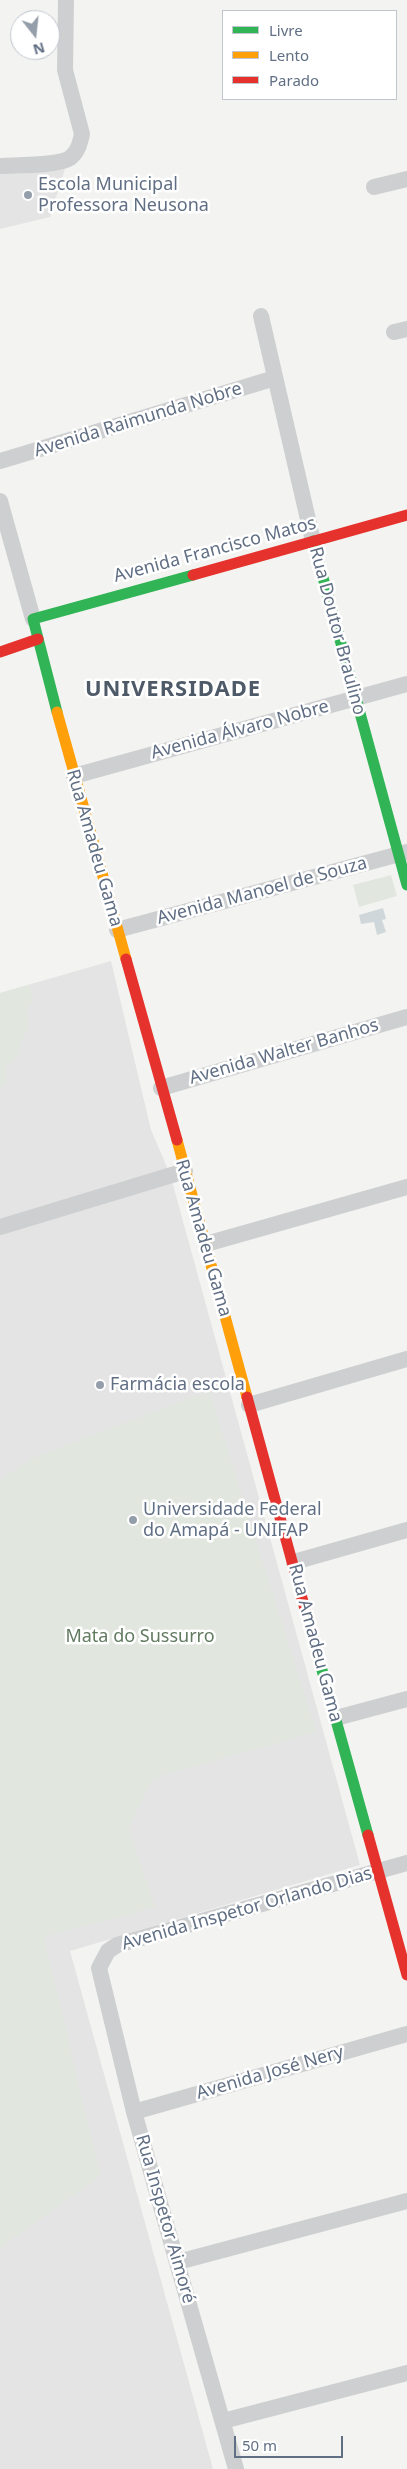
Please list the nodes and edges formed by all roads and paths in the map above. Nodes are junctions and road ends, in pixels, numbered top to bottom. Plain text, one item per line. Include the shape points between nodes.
1 (66, 0) edge
2 (0, 166) edge
3 (407, 179) edge
4 (374, 186) dead end
5 (261, 316) dead end
6 (275, 378) junction
7 (0, 461) edge
8 (0, 501) edge
9 (407, 515) edge
10 (313, 541) junction
11 (33, 619) junction
12 (38, 640) junction
13 (0, 652) edge
14 (407, 684) edge
15 (356, 698) junction
16 (74, 776) junction
17 (403, 853) edge
18 (407, 885) edge
19 (117, 930) junction
20 (407, 1017) edge
21 (161, 1088) junction
22 (185, 1171) junction
23 (407, 1187) edge
24 (0, 1228) edge
25 (206, 1244) junction
26 (407, 1359) edge
27 (249, 1405) junction
28 (407, 1530) edge
29 (294, 1562) junction
30 (407, 1699) edge
31 (336, 1718) junction
32 (407, 1863) edge
33 (378, 1871) junction
34 (98, 1968) joint
35 (407, 1975) edge
36 (407, 2034) edge
37 (134, 2112) junction
38 (407, 2201) edge
39 (178, 2262) junction
40 (407, 2373) edge
41 (223, 2421) junction
42 (236, 2469) edge

1 - 2 street via 65,70 82,134 76,152 62,161
3 - 4 street
5 - 6 street, Rua Doutor Braulino
6 - 7 street, Avenida Raimunda Nobre
6 - 10 street, Rua Doutor Braulino
8 - 11 street, Rua Amadeu Gama
9 - 10 street, Avenida Francisco Matos
10 - 11 street, Avenida Francisco Matos
10 - 15 street, Rua Doutor Braulino
11 - 12 street, Rua Amadeu Gama
12 - 13 street
12 - 16 street, Rua Amadeu Gama
14 - 15 street, Avenida Álvaro Nobre
15 - 16 street, Avenida Álvaro Nobre
15 - 17 street, Rua Doutor Braulino
16 - 19 street, Rua Amadeu Gama
17 - 18 street, Rua Doutor Braulino
17 - 19 street, Avenida Manoel de Souza
19 - 21 street, Rua Amadeu Gama
20 - 21 street, Avenida Walter Banhos
21 - 22 street, Rua Amadeu Gama
22 - 24 street
22 - 25 street, Rua Amadeu Gama
23 - 25 street
25 - 27 street, Rua Amadeu Gama
26 - 27 street
27 - 29 street, Rua Amadeu Gama
28 - 29 street
29 - 31 street, Rua Amadeu Gama
30 - 31 street
31 - 33 street, Rua Amadeu Gama
32 - 33 street, Avenida Inspetor Orlando Dias
33 - 34 street, Avenida Inspetor Orlando Dias via 117,1946 108,1951
33 - 35 street, Rua Amadeu Gama
34 - 37 street, Rua Inspetor Aimoré
36 - 37 street, Avenida José Nery
37 - 39 street, Rua Inspetor Aimoré
38 - 39 street
39 - 41 street, Rua Inspetor Aimoré
40 - 41 street
41 - 42 street, Rua Inspetor Aimoré

